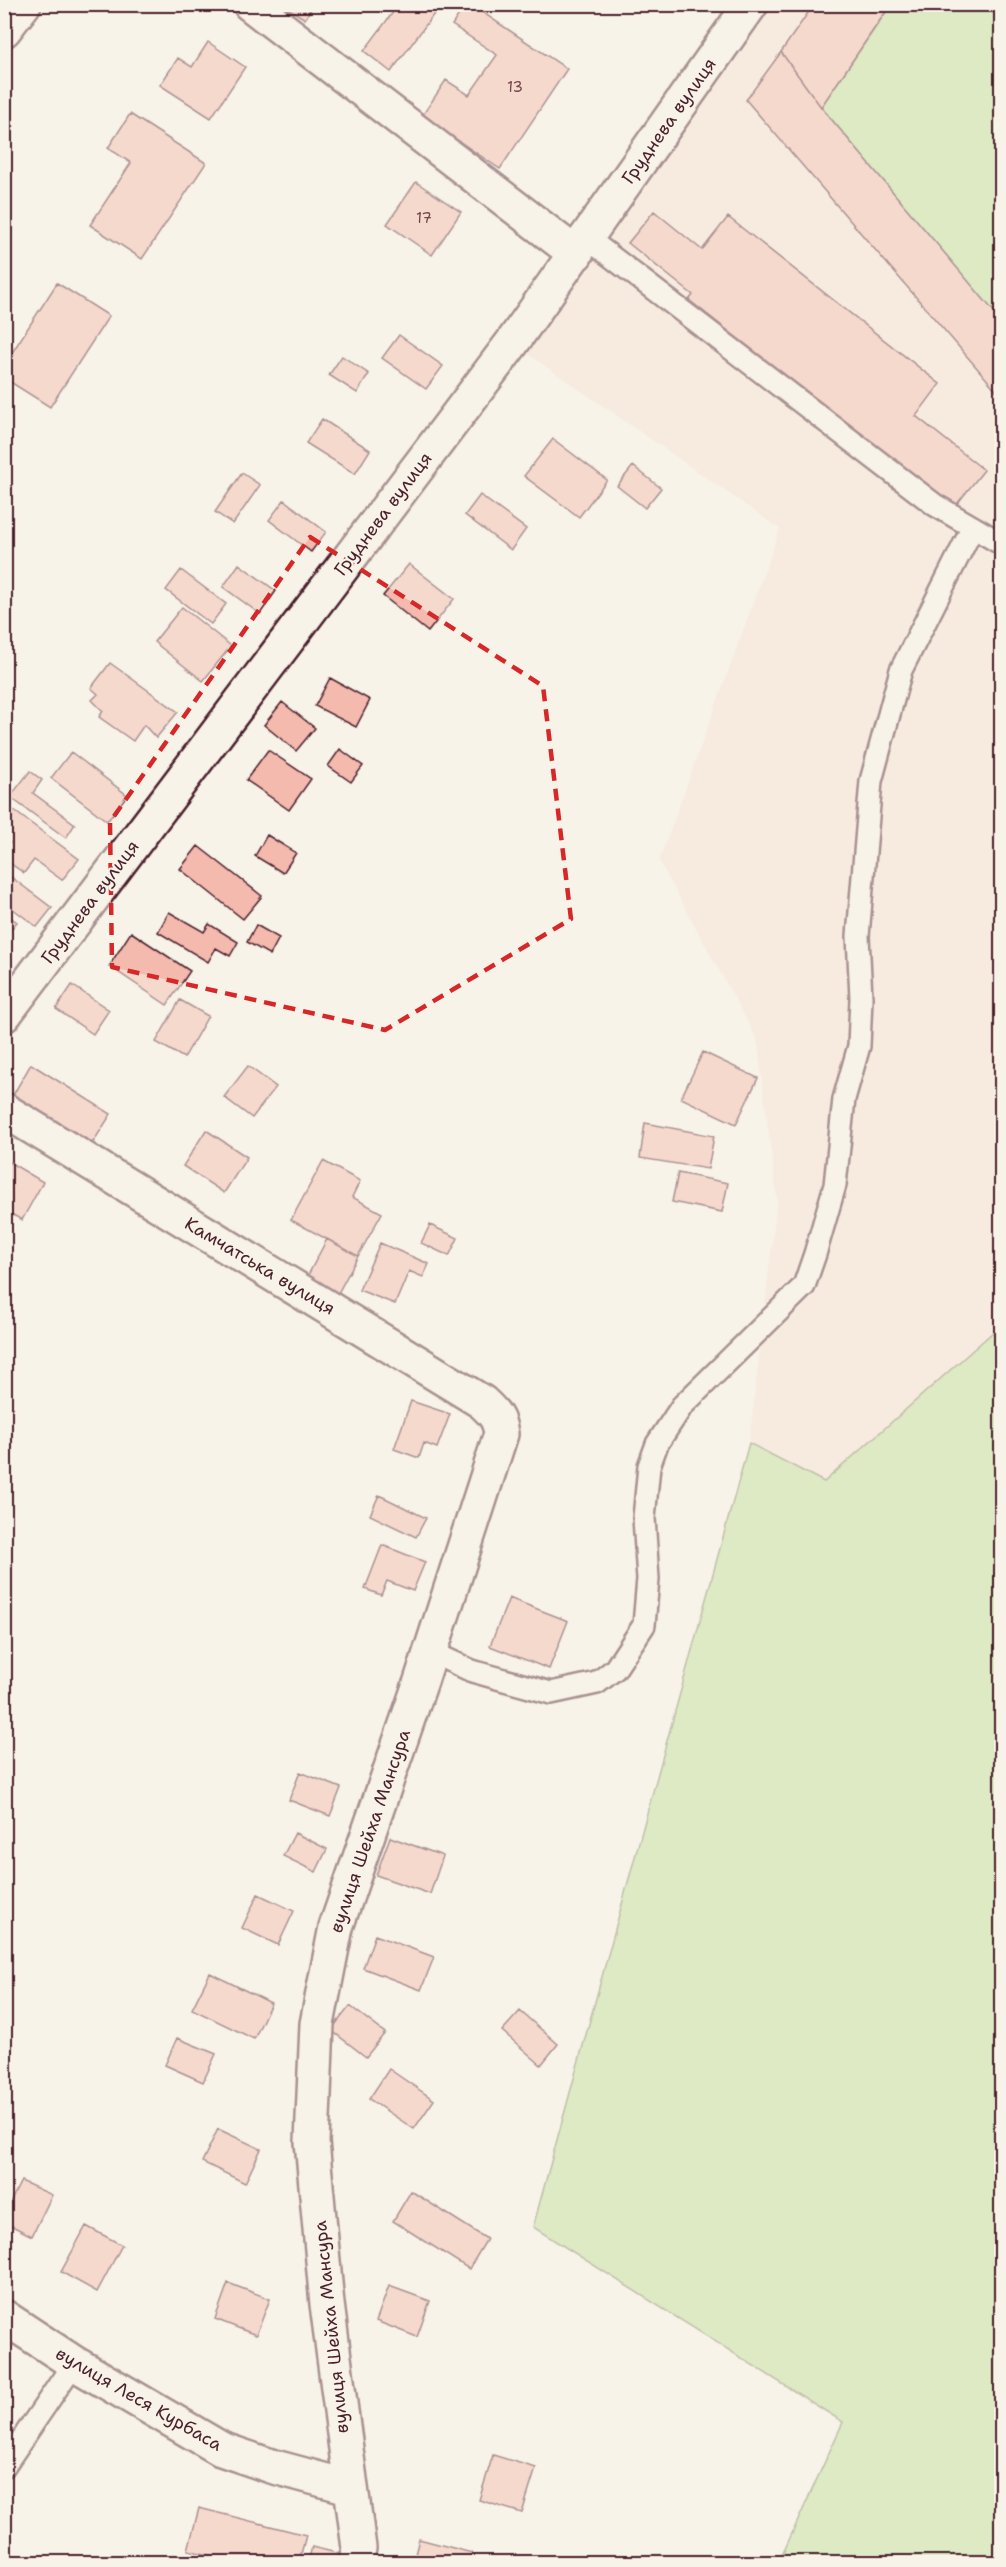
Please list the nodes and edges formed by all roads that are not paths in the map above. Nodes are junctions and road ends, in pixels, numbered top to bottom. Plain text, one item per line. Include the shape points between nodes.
1 (24, 4) edge
2 (250, 4) edge
3 (751, 4) edge
4 (4, 30) edge
5 (581, 246) junction
6 (973, 527) junction
7 (1002, 544) edge
8 (4, 1015) edge
9 (4, 1110) edge
10 (501, 1434) joint
11 (431, 1652) junction
12 (4, 2317) edge
13 (74, 2363) junction
14 (4, 2466) edge
15 (349, 2487) junction
16 (356, 2562) edge

1 - 4 street
2 - 5 street
3 - 5 street, Груднева вулиця
5 - 6 lane via 936,505
5 - 8 street, Груднева вулиця via 512,343
6 - 7 lane
6 - 11 lane via 901,670 871,781 858,936 859,1046 844,1099 835,1185 818,1244 804,1286 682,1406 657,1444 649,1466 644,1518 648,1579 644,1625 615,1669 597,1683 551,1693 472,1671
9 - 10 street, Камчатська вулиця via 482,1402 497,1415
10 - 11 street, вулиця Шейха Мансура
11 - 15 street, вулиця Шейха Мансура via 336,1927 318,2024 312,2142
12 - 13 street, вулиця Леся Курбаса
13 - 14 lane
13 - 15 street, вулиця Леся Курбаса via 221,2449
15 - 16 street, вулиця Шейха Мансура via 359,2548

